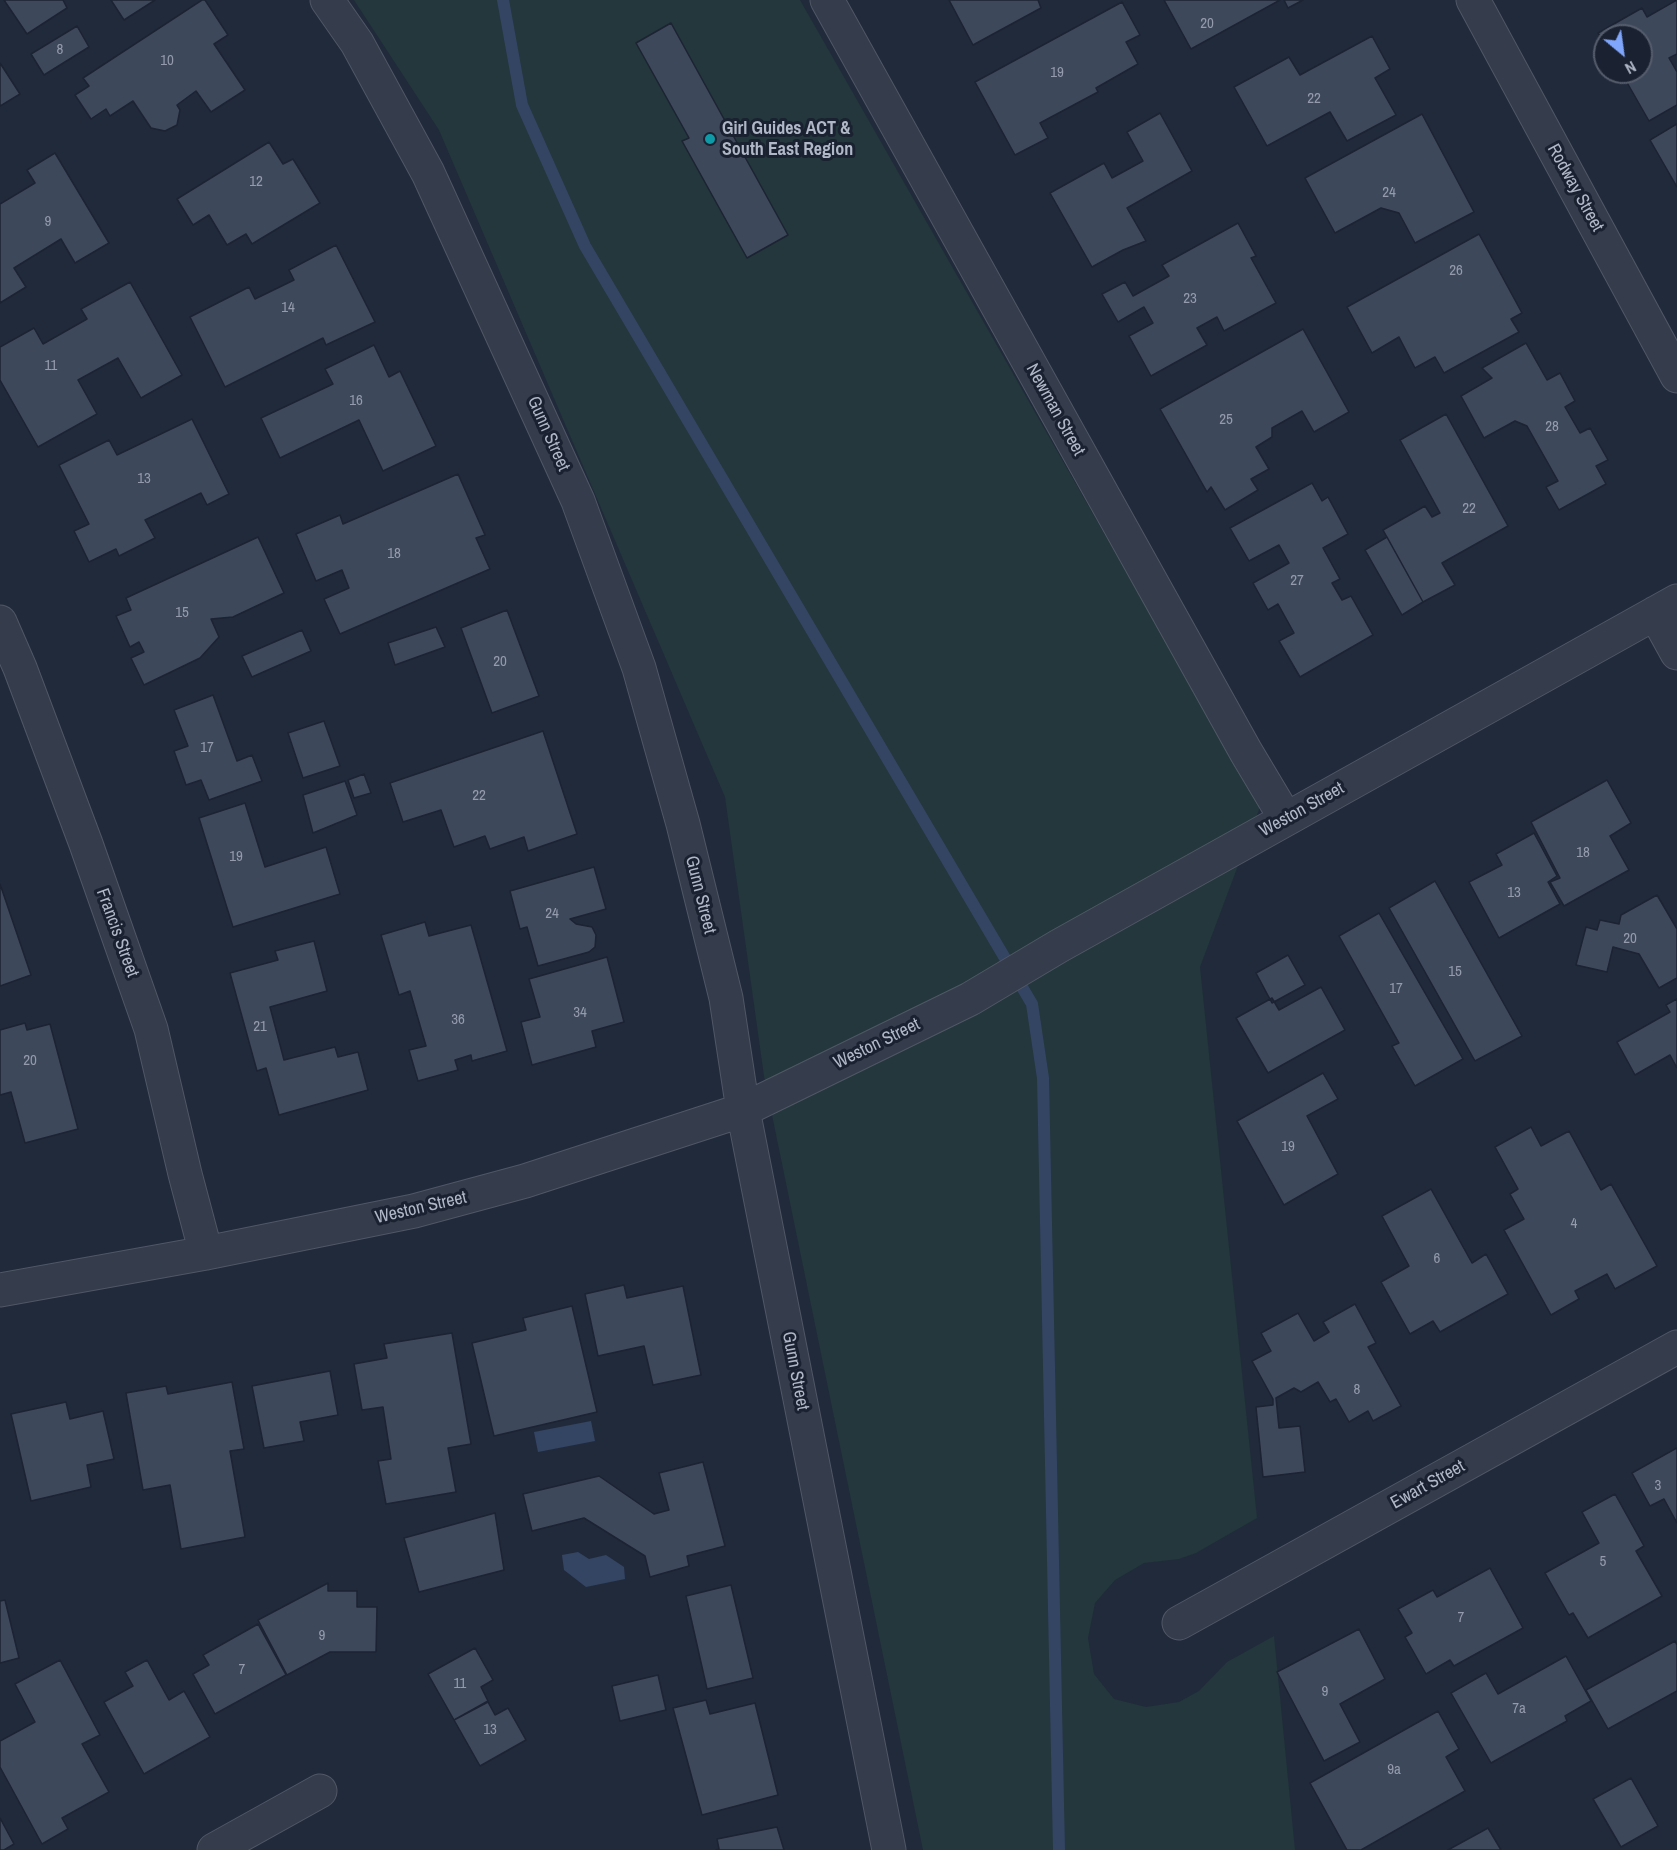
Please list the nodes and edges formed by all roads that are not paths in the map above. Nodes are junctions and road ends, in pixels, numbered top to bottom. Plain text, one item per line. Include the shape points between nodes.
1 (327, 0) edge
2 (827, 0) edge
3 (1473, 0) edge
4 (1677, 376) edge
5 (1666, 607) edge
6 (0, 622) edge
7 (1677, 653) edge
8 (1286, 819) junction
9 (743, 1110) junction
10 (206, 1252) junction
11 (0, 1290) edge
12 (1677, 1347) edge
13 (1179, 1623) dead end
14 (320, 1791) dead end
15 (214, 1850) edge
16 (889, 1850) edge

1 - 9 street, Gunn Street via 357,43 428,173 578,501 639,668 683,824 726,998
2 - 8 street, Newman Street
3 - 4 street, Rodway Street
5 - 7 street
5 - 8 street, Weston Street
6 - 10 street, Francis Street via 57,767 151,1029
8 - 9 street, Weston Street via 970,999
9 - 10 street, Weston Street via 525,1181 414,1211
9 - 16 street, Gunn Street
10 - 11 street, Weston Street
12 - 13 street, Ewart Street
14 - 15 street

